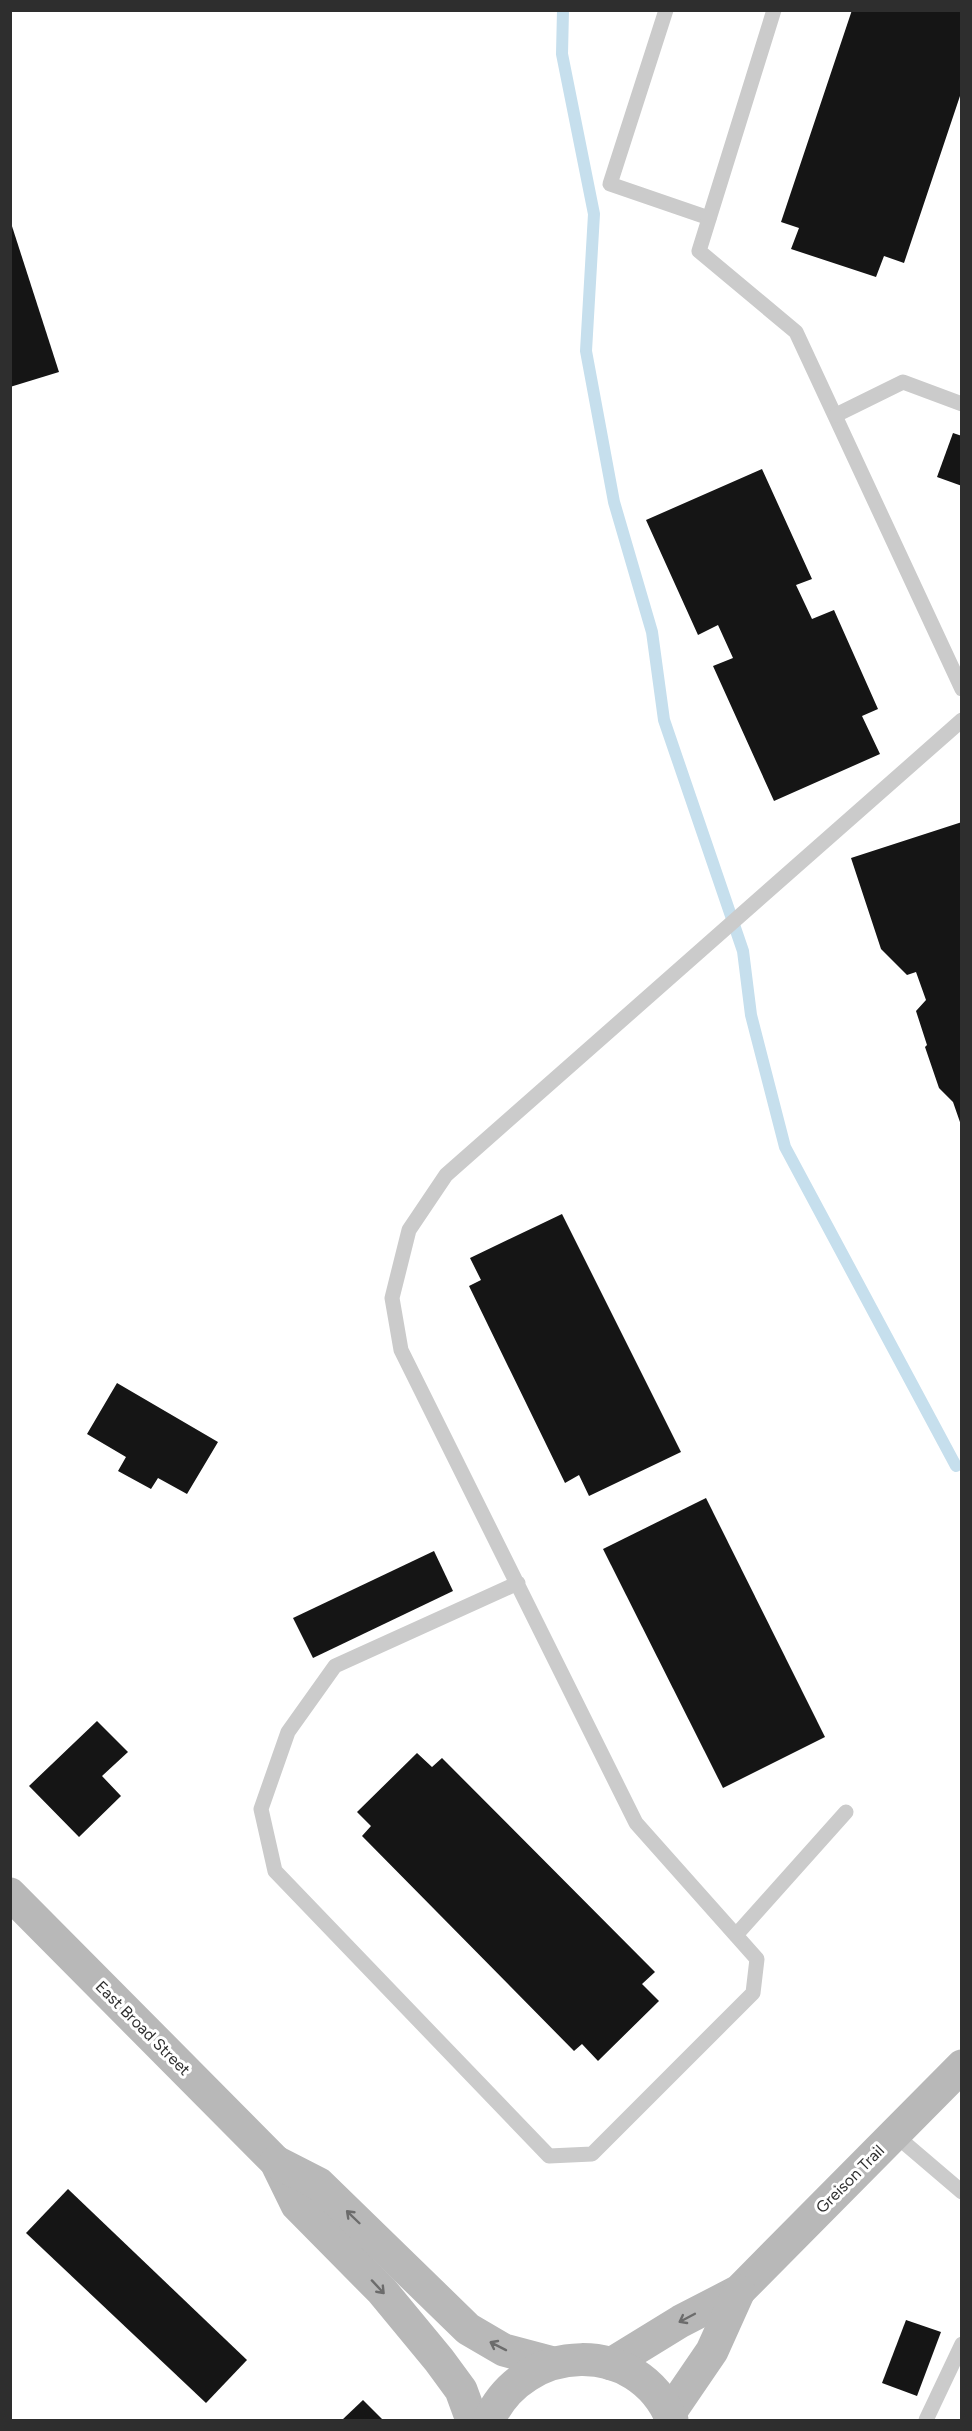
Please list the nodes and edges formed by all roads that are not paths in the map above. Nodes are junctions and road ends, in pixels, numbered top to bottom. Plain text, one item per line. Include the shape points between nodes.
1 (666, 10) edge
2 (774, 10) edge
3 (709, 218) junction
4 (962, 404) edge
5 (836, 415) junction
6 (962, 689) edge
7 (962, 720) edge
8 (518, 1583) junction
9 (846, 1812) dead end
10 (10, 1894) edge
11 (736, 1935) junction
12 (962, 2066) edge
13 (894, 2134) junction
14 (276, 2162) junction
15 (962, 2192) edge
16 (739, 2291) junction
17 (962, 2344) edge
18 (554, 2363) junction
19 (611, 2364) junction
20 (670, 2417) edge
21 (472, 2421) edge
22 (489, 2421) edge
23 (926, 2421) edge

1 - 3 lane via 610,184
2 - 3 lane
3 - 5 lane via 699,251 796,332
4 - 5 lane via 903,382
5 - 6 lane
7 - 8 lane via 446,1175 409,1230 392,1298 401,1350
8 - 11 lane via 636,1823
8 - 11 lane via 335,1666 288,1732 261,1809 275,1871 549,2156 592,2154 753,1993 757,1959
9 - 11 lane
10 - 14 street, East Broad Street
12 - 13 street, Greison Trail
13 - 15 lane
13 - 16 street, Greison Trail
18 -> 14 street, East Broad Street via 504,2350 468,2329 319,2184
14 -> 21 street, East Broad Street via 297,2205 382,2291 461,2390
16 -> 19 street, Greison Trail
16 - 20 street, Greison Trail via 712,2351
17 - 23 lane
18 - 19 street, East Broad Street via 592,2359
18 - 22 street, East Broad Street via 519,2380 505,2393
19 - 20 street, East Broad Street via 645,2383

